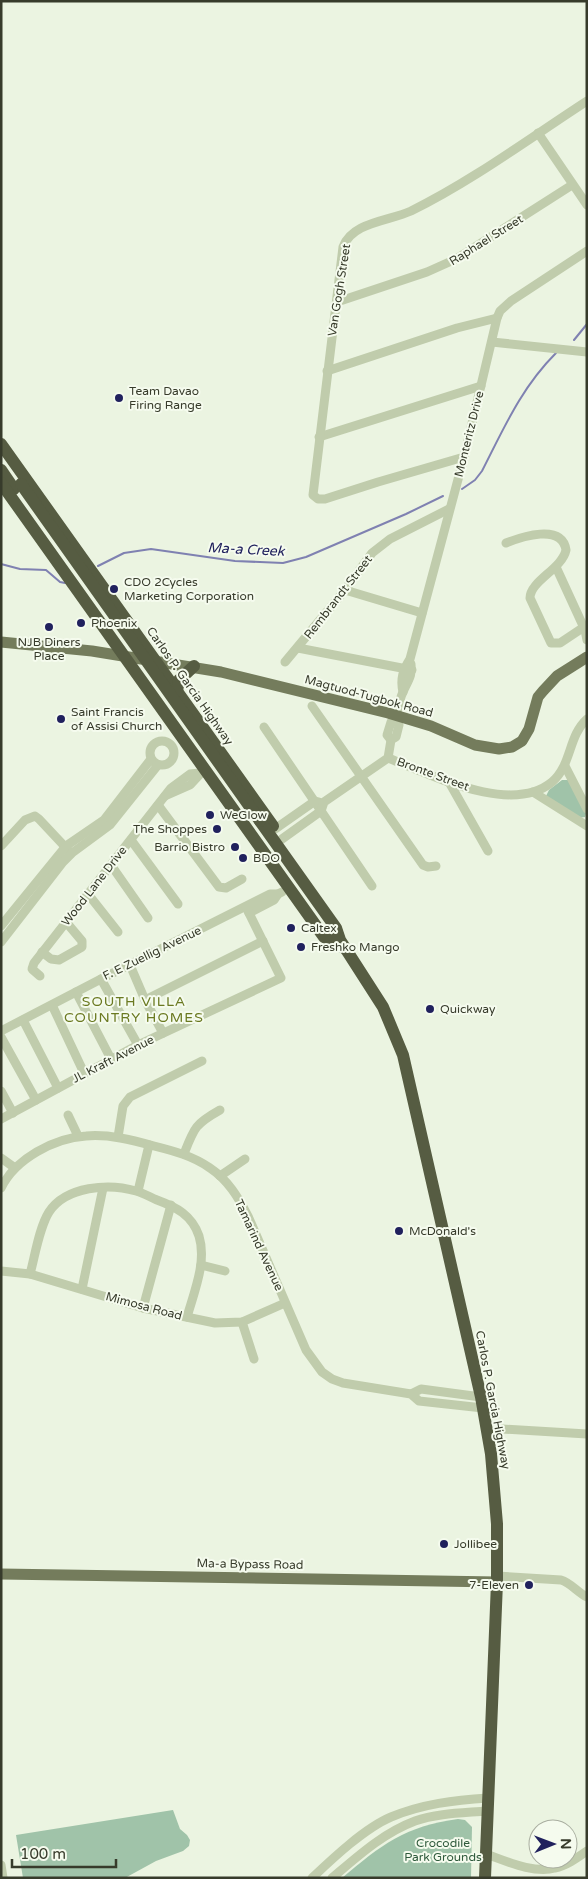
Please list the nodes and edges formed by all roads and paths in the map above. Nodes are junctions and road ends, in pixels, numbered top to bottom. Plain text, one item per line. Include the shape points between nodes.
1 (587, 101) edge
2 (538, 133) junction
3 (572, 185) junction
4 (587, 205) edge
5 (587, 251) edge
6 (337, 302) junction
7 (497, 318) junction
8 (492, 342) junction
9 (587, 352) edge
10 (327, 371) junction
11 (481, 386) junction
12 (319, 437) junction
13 (1, 444) edge
14 (1, 456) edge
15 (464, 457) junction
16 (1, 470) edge
17 (9, 487) edge
18 (36, 493) junction
19 (18, 506) junction
20 (449, 509) junction
21 (61, 528) junction
22 (42, 541) junction
23 (506, 543) dead end
24 (84, 560) junction
25 (556, 567) junction
26 (66, 574) junction
27 (105, 590) junction
28 (345, 590) junction
29 (87, 603) junction
30 (422, 612) junction
31 (125, 618) junction
32 (585, 630) edge
33 (106, 631) junction
34 (587, 640) edge
35 (1, 642) edge
36 (298, 648) junction
37 (124, 656) junction
38 (587, 657) edge
39 (155, 660) junction
40 (285, 662) dead end
41 (194, 666) junction
42 (408, 669) junction
43 (177, 691) junction
44 (151, 694) junction
45 (312, 706) dead end
46 (166, 715) junction
47 (396, 718) junction
48 (587, 719) edge
49 (202, 726) junction
50 (264, 727) dead end
51 (183, 739) junction
52 (172, 747) junction
53 (223, 756) junction
54 (388, 758) junction
55 (155, 762) junction
56 (565, 766) junction
57 (202, 771) junction
58 (361, 776) junction
59 (449, 782) junction
60 (533, 792) junction
61 (255, 801) junction
62 (158, 805) junction
63 (320, 805) junction
64 (305, 808) junction
65 (587, 809) edge
66 (236, 814) junction
67 (311, 818) junction
68 (587, 826) edge
69 (278, 834) junction
70 (130, 840) junction
71 (1, 846) edge
72 (69, 850) junction
73 (488, 851) dead end
74 (111, 865) junction
75 (436, 866) dead end
76 (242, 878) dead end
77 (372, 886) dead end
78 (283, 892) junction
79 (88, 894) junction
80 (178, 904) dead end
81 (247, 910) junction
82 (148, 918) dead end
83 (66, 922) junction
84 (1, 926) edge
85 (118, 932) dead end
86 (263, 941) junction
87 (1, 942) edge
88 (343, 945) junction
89 (42, 952) junction
90 (130, 965) junction
91 (40, 976) dead end
92 (101, 978) junction
93 (76, 992) junction
94 (145, 1000) junction
95 (52, 1005) junction
96 (23, 1020) junction
97 (1, 1031) edge
98 (163, 1034) junction
99 (1, 1037) edge
100 (138, 1045) junction
101 (111, 1060) junction
102 (202, 1061) dead end
103 (84, 1073) junction
104 (58, 1088) junction
105 (1, 1091) edge
106 (36, 1100) junction
107 (220, 1110) dead end
108 (13, 1113) junction
109 (68, 1115) dead end
110 (1, 1119) edge
111 (78, 1136) junction
112 (118, 1138) junction
113 (149, 1145) junction
114 (184, 1154) junction
115 (1, 1158) edge
116 (245, 1159) dead end
117 (15, 1168) junction
118 (220, 1176) junction
119 (1, 1188) edge
120 (103, 1188) junction
121 (138, 1191) junction
122 (171, 1205) junction
123 (201, 1265) junction
124 (1, 1271) edge
125 (225, 1271) dead end
126 (30, 1274) junction
127 (82, 1289) junction
128 (285, 1303) junction
129 (142, 1308) junction
130 (188, 1317) junction
131 (242, 1322) junction
132 (254, 1359) dead end
133 (451, 1393) junction
134 (411, 1394) junction
135 (482, 1403) junction
136 (449, 1404) junction
137 (502, 1430) dead end
138 (587, 1434) edge
139 (1, 1574) edge
140 (497, 1579) junction
141 (587, 1597) edge
142 (488, 1805) junction
143 (587, 1851) edge
144 (486, 1854) junction
145 (1, 1865) edge
146 (4, 1878) edge
147 (312, 1878) edge
148 (332, 1878) edge
149 (485, 1878) edge

1 - 2 street, Van Gogh Street
2 - 3 street
2 - 6 street, Van Gogh Street via 425,204 350,234 343,247
3 - 4 street
3 - 6 street, Raphael Street via 456,260
5 - 7 street, Monteritz Drive via 511,301
6 - 10 street, Van Gogh Street
7 - 8 street, Monteritz Drive
7 - 10 street
8 - 9 street
8 - 11 street, Monteritz Drive
10 - 12 street, Van Gogh Street
11 - 12 street
11 - 15 street, Monteritz Drive
12 - 15 street, Van Gogh Street via 312,491 315,498 325,499
13 - 18 highway, Carlos P. Garcia Highway
14 - 17 highway, Carlos P. Garcia Highway
15 - 20 street, Monteritz Drive
16 - 17 highway, Carlos P. Garcia Highway
17 - 19 highway, Carlos P. Garcia Highway
17 - 88 highway, Carlos P. Garcia Highway, bridge via 336,928
18 - 19 highway
18 - 21 highway, Carlos P. Garcia Highway
19 - 22 highway, Carlos P. Garcia Highway
20 - 28 street, Rembrandt Street via 381,546 364,562
20 - 30 street, Monteritz Drive
21 - 22 highway
21 - 24 highway, Carlos P. Garcia Highway
22 - 26 highway, Carlos P. Garcia Highway
23 - 25 street via 537,534 559,538 566,550
24 - 26 highway
24 - 27 highway, Carlos P. Garcia Highway
25 - 32 street
25 - 32 street via 530,595 549,642 557,644
26 - 29 highway, Carlos P. Garcia Highway
27 - 29 highway
27 - 31 highway, Carlos P. Garcia Highway
28 - 30 street
28 - 36 street, Rembrandt Street
29 - 33 highway, Carlos P. Garcia Highway
30 - 42 street, Monteritz Drive
31 - 33 highway
31 - 39 highway, Carlos P. Garcia Highway
32 - 34 street
33 - 37 highway, Carlos P. Garcia Highway
35 - 37 main road, Magtuod-Tugbok Road
36 - 40 street, Rembrandt Street
36 - 42 street
37 - 39 main road, Magtuod-Tugbok Road
37 - 44 highway, Carlos P. Garcia Highway
38 - 47 main road, Magtuod-Tugbok Road via 548,684 538,697 525,736 512,747 499,749 475,745 431,726
39 - 41 main road, Magtuod-Tugbok Road
39 - 43 highway, Carlos P. Garcia Highway
41 - 43 highway via 179,680
41 - 47 main road, Magtuod-Tugbok Road
42 - 47 street, Monteritz Drive via 401,682 403,692
43 - 44 highway
43 - 46 highway
43 - 49 highway, Carlos P. Garcia Highway
44 - 46 highway, Carlos P. Garcia Highway
45 - 58 street
46 - 51 highway, Carlos P. Garcia Highway
47 - 54 street, Monteritz Drive via 391,722 388,735 392,740
48 - 56 street, Bronte Street via 575,734
49 - 51 highway
49 - 53 highway, Carlos P. Garcia Highway
50 - 63 street
51 - 52 street
51 - 57 highway, Carlos P. Garcia Highway
52 - 55 street via 174,755 170,762 162,765
52 - 55 street via 166,742 155,744 150,751
53 - 57 highway
53 - 61 highway, Carlos P. Garcia Highway
54 - 58 street
54 - 59 street, Bronte Street
55 - 72 street via 110,825
56 - 60 street, Bronte Street via 552,782
56 - 65 street
57 - 62 street, Wood Lane Drive via 184,777
57 - 66 highway, Carlos P. Garcia Highway
58 - 63 street
58 - 75 street via 423,865
59 - 60 street, Bronte Street via 495,794
59 - 73 street
60 - 68 street
61 - 66 highway
61 - 69 highway, Carlos P. Garcia Highway
62 - 70 street, Wood Lane Drive
62 - 76 street via 219,887 226,888
63 - 64 street
63 - 67 street
63 - 77 street
64 - 67 street
64 - 69 street
66 - 78 highway, Carlos P. Garcia Highway
67 - 69 street
69 - 88 highway, Carlos P. Garcia Highway via 342,924
70 - 74 street, Wood Lane Drive
70 - 80 street
71 - 72 street via 25,820 35,816
72 - 84 street
72 - 87 street
74 - 79 street, Wood Lane Drive
74 - 82 street
78 - 81 street, F. E Zuellig Avenue via 270,894
78 - 88 highway, Carlos P. Garcia Highway via 324,938
79 - 83 street, Wood Lane Drive
79 - 85 street
81 - 86 street
81 - 90 street, F. E Zuellig Avenue
83 - 89 street, Wood Lane Drive
83 - 89 street via 82,941 82,947 59,960 51,959
86 - 94 street
86 - 98 street, JL Kraft Avenue via 282,978
88 - 135 highway, Carlos P. Garcia Highway via 383,1007 402,1055
89 - 91 street, Wood Lane Drive via 32,967
90 - 92 street, F. E Zuellig Avenue
90 - 94 street
92 - 93 street, F. E Zuellig Avenue
92 - 100 street
93 - 95 street, F. E Zuellig Avenue
93 - 101 street
94 - 98 street
95 - 96 street, F. E Zuellig Avenue
95 - 103 street
96 - 97 street, F. E Zuellig Avenue
96 - 104 street
98 - 100 street, JL Kraft Avenue
99 - 106 street
100 - 101 street, JL Kraft Avenue
101 - 103 street, JL Kraft Avenue
102 - 112 street via 130,1097 123,1106
103 - 104 street, JL Kraft Avenue
104 - 106 street, JL Kraft Avenue
105 - 108 street
106 - 108 street, JL Kraft Avenue
107 - 114 street via 193,1130
108 - 110 street, JL Kraft Avenue
109 - 111 street
111 - 112 street, Tamarind Avenue
111 - 117 street, Tamarind Avenue via 51,1145
112 - 113 street, Tamarind Avenue
113 - 114 street, Tamarind Avenue
113 - 121 street
114 - 118 street, Tamarind Avenue
115 - 117 street
116 - 118 street
117 - 119 street, Tamarind Avenue
118 - 128 street, Tamarind Avenue via 248,1216
120 - 121 street
120 - 126 street via 78,1191 62,1198 49,1212
120 - 127 street
121 - 122 street
122 - 123 street via 192,1222 199,1237
122 - 129 street
123 - 125 street
123 - 130 street
124 - 126 street, Mimosa Road
126 - 127 street, Mimosa Road
127 - 129 street, Mimosa Road
128 - 131 street, Mimosa Road
128 - 134 street, Tamarind Avenue via 306,1350 322,1372 343,1383
129 - 130 street, Mimosa Road
130 - 131 street, Mimosa Road via 216,1323
131 - 132 street
133 - 134 street, Tamarind Avenue via 421,1389
133 - 135 street, Tamarind Avenue
133 - 136 street
134 - 136 street, Tamarind Avenue via 419,1401
135 - 136 street, Tamarind Avenue
135 - 140 highway, Carlos P. Garcia Highway via 494,1475
137 - 138 street
139 - 140 main road, Ma-a Bypass Road
140 - 141 street via 561,1580
140 - 142 highway, Carlos P. Garcia Highway
142 - 144 highway, Carlos P. Garcia Highway
142 - 147 street via 450,1801 389,1818 362,1834
142 - 148 street via 411,1823 381,1838
143 - 144 street via 564,1865 548,1870
144 - 149 highway, Carlos P. Garcia Highway
145 - 146 street

